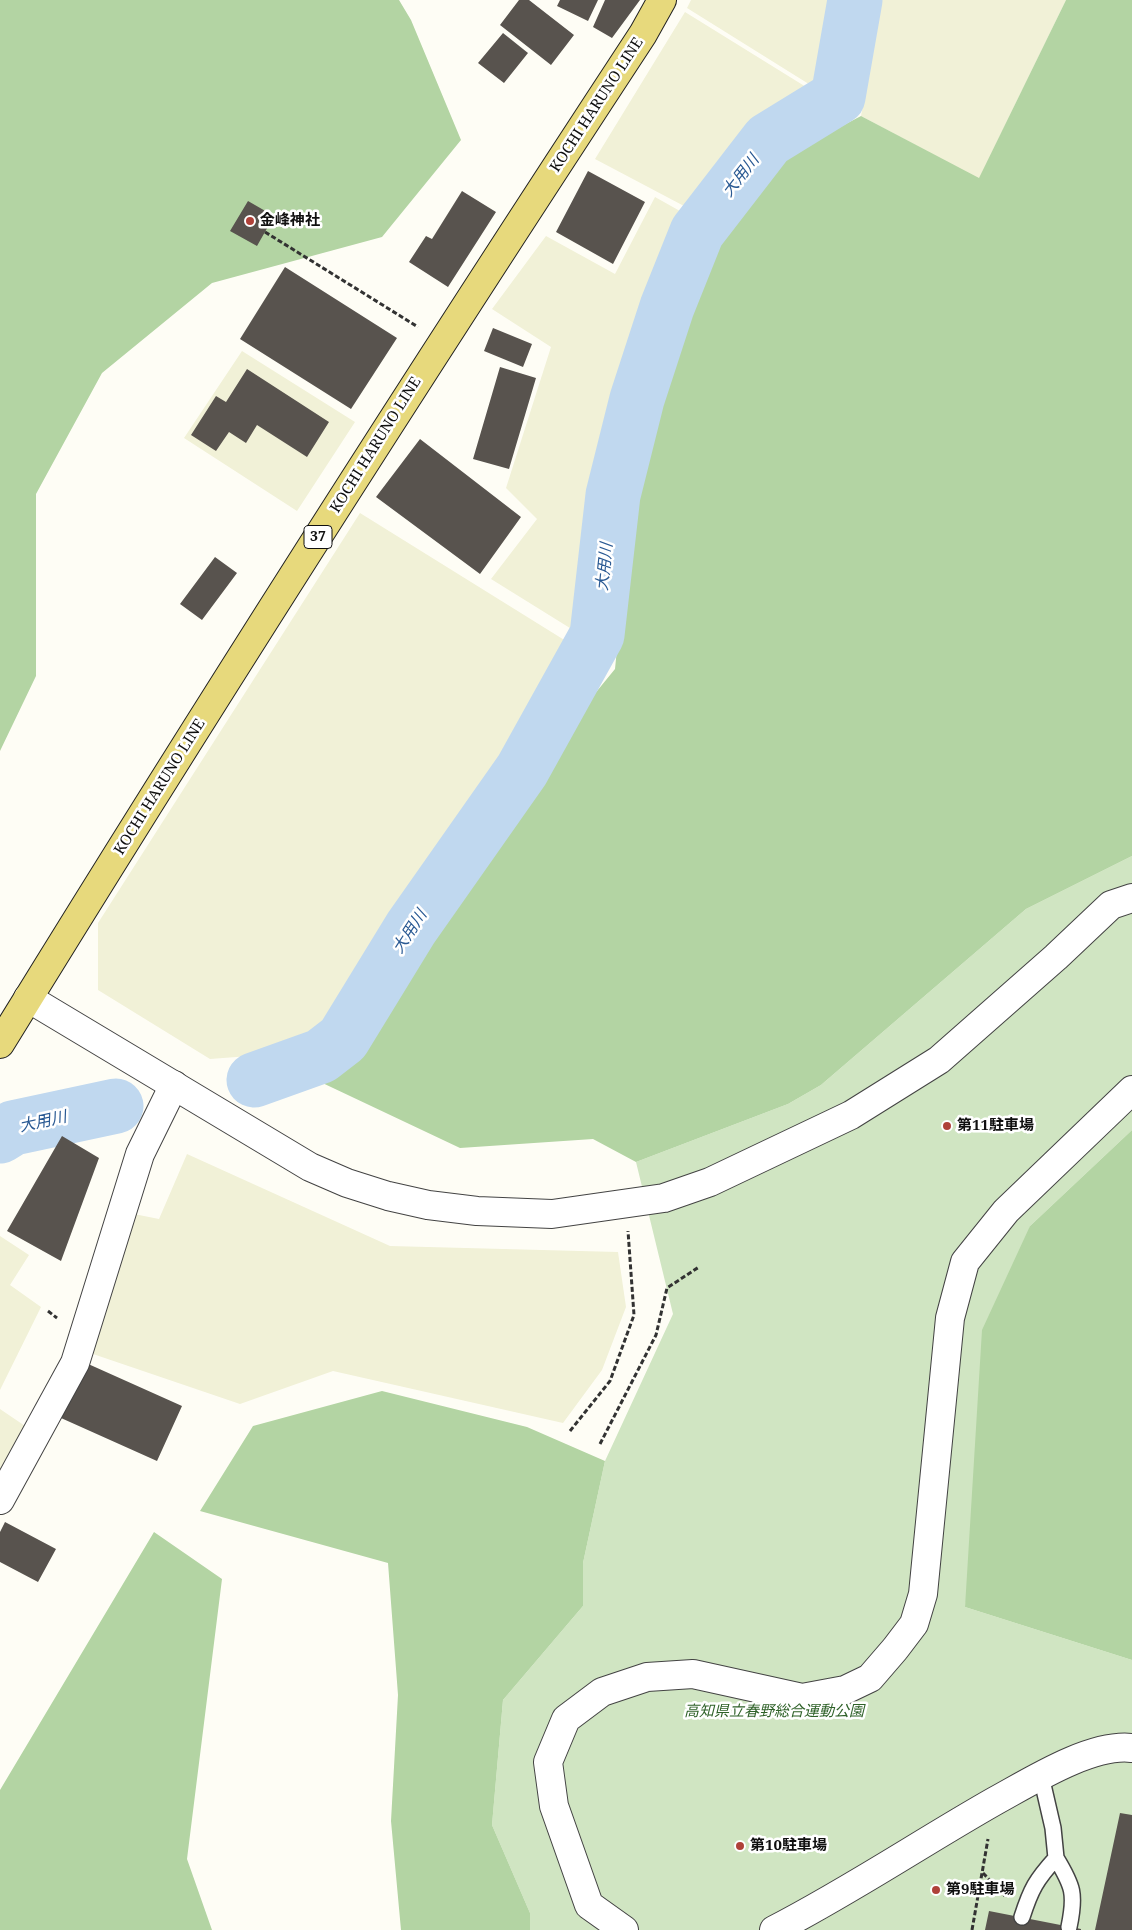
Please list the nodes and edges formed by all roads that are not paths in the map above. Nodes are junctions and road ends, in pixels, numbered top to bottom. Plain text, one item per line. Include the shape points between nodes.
1 (662, 0) edge
2 (1132, 898) edge
3 (28, 998) junction
4 (0, 1044) edge
5 (174, 1085) junction
6 (1132, 1090) edge
7 (0, 1500) edge
8 (1132, 1748) edge
9 (1041, 1776) junction
10 (1056, 1858) junction
11 (1022, 1915) road end
12 (1069, 1927) dead end
13 (624, 1930) edge
14 (774, 1930) edge

1 - 3 main road, KOCHI HARUNO LINE / 37 via 643,34 442,340
2 - 5 street via 1111,905 939,1060 852,1115 710,1182 664,1198 552,1214 477,1211 404,1200 347,1183 310,1167
3 - 4 main road, KOCHI HARUNO LINE / 37
3 - 5 street
5 - 7 street via 140,1154 75,1363
6 - 13 street via 1006,1212 965,1262 950,1318 923,1594 914,1624 870,1678 845,1690 802,1698 693,1674 647,1676 602,1692 566,1719 548,1762 554,1806 589,1905
8 - 9 street via 1097,1753
9 - 10 lane
9 - 14 street
10 - 11 lane via 1028,1894
10 - 12 lane via 1071,1884 1073,1906

